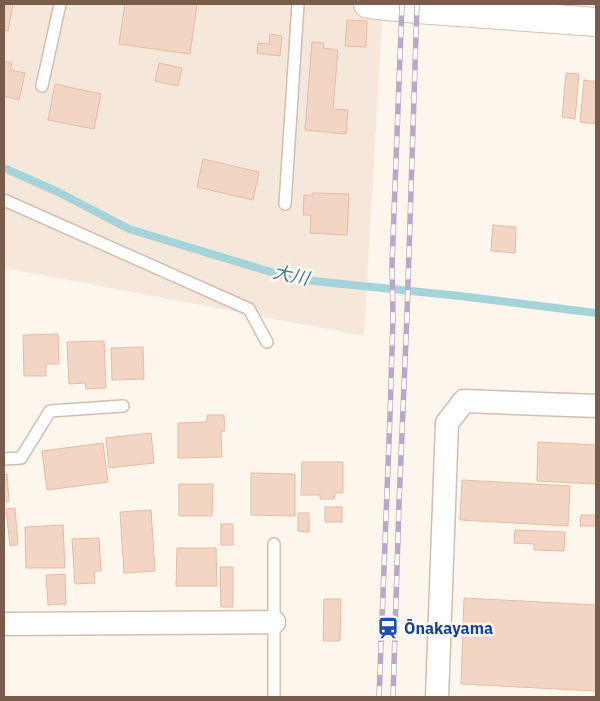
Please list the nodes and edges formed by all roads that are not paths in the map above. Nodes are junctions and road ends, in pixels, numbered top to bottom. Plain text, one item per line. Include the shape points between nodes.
1 (60, 4) edge
2 (298, 4) edge
3 (368, 4) edge
4 (596, 22) edge
5 (42, 86) dead end
6 (4, 200) edge
7 (285, 204) dead end
8 (267, 342) dead end
9 (123, 406) dead end
10 (596, 406) edge
11 (4, 459) edge
12 (274, 544) dead end
13 (274, 622) junction
14 (4, 624) edge
15 (274, 697) edge
16 (437, 697) edge

1 - 5 lane
2 - 7 lane
3 - 4 main road
6 - 8 lane via 249,309
9 - 11 lane via 50,411 21,458
10 - 16 street via 464,401 447,423
12 - 13 lane
13 - 14 street
13 - 15 lane

